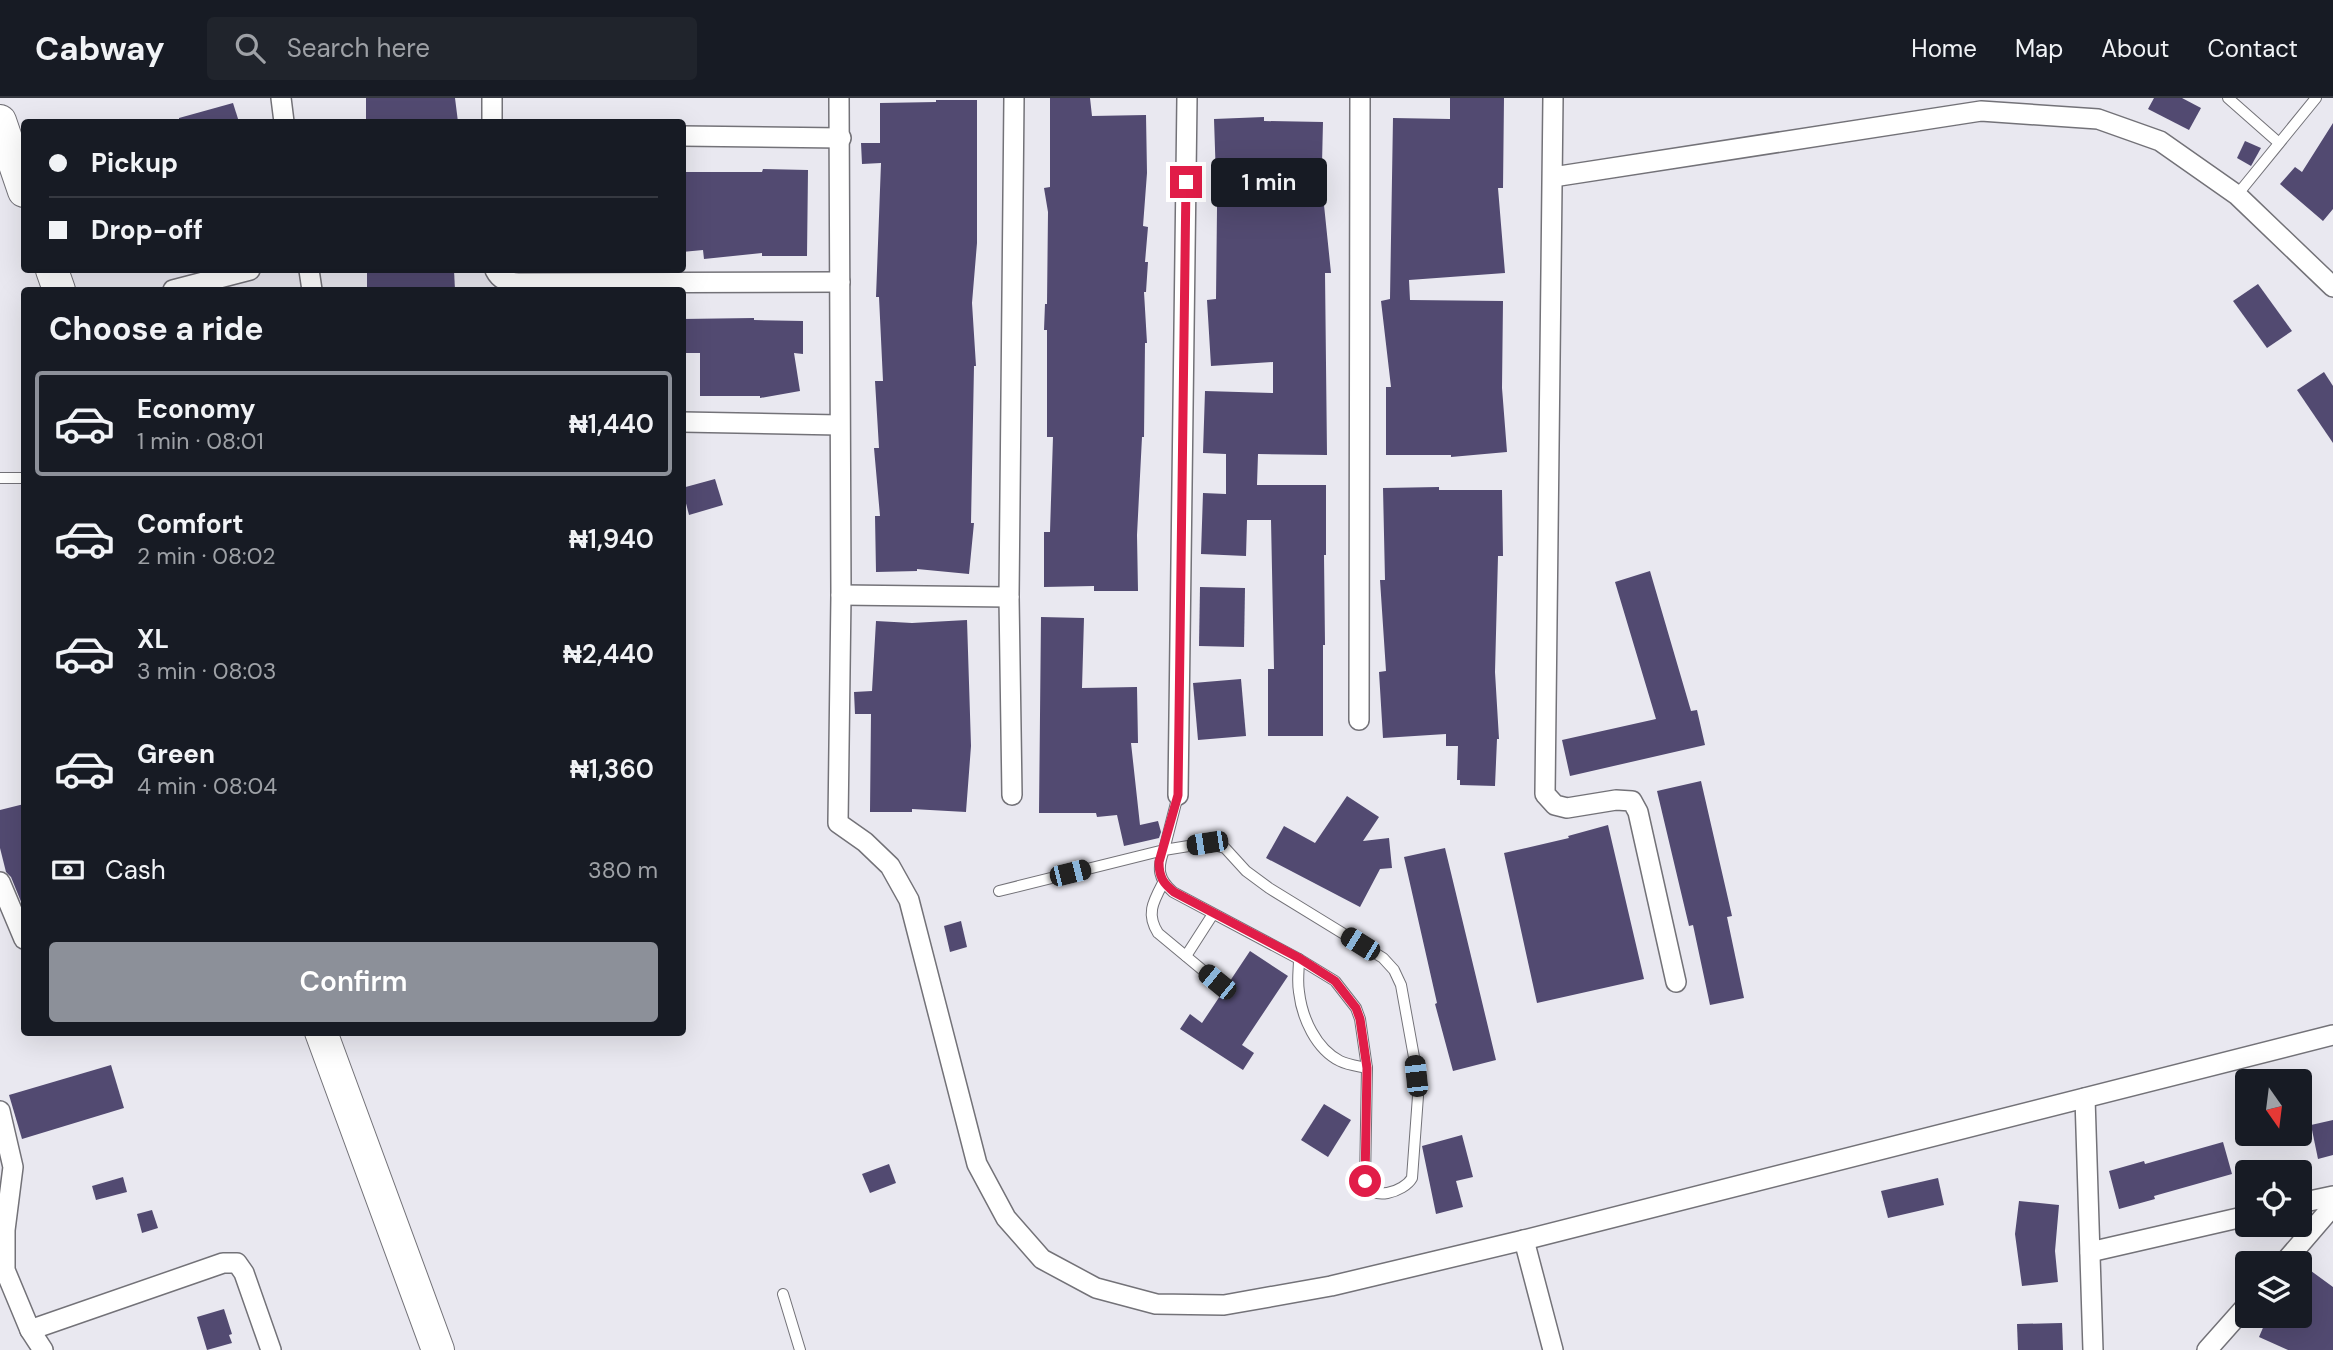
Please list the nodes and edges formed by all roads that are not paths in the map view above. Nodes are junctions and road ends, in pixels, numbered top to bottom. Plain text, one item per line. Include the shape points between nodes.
1 (281, 98) edge
2 (492, 98) edge
3 (839, 98) edge
4 (1014, 98) edge
5 (1187, 98) edge
6 (1360, 98) edge
7 (1553, 98) edge
8 (2228, 98) edge
9 (2316, 98) edge
10 (284, 119) edge
11 (492, 119) edge
12 (0, 121) edge
13 (686, 136) edge
14 (841, 138) junction
15 (2279, 143) junction
16 (1553, 177) junction
17 (21, 182) edge
18 (2236, 195) junction
19 (238, 273) edge
20 (497, 273) edge
21 (841, 282) junction
22 (185, 287) edge
23 (2333, 287) edge
24 (686, 422) edge
25 (839, 425) junction
26 (0, 478) edge
27 (21, 478) edge
28 (841, 596) junction
29 (1009, 597) junction
30 (1359, 720) dead end
31 (1012, 795) dead end
32 (1178, 795) joint
33 (1164, 850) junction
34 (0, 882) edge
35 (1163, 883) junction
36 (999, 891) dead end
37 (1213, 914) junction
38 (16, 926) edge
39 (1186, 956) junction
40 (1299, 958) junction
41 (1217, 982) dead end
42 (1676, 982) dead end
43 (2333, 1035) edge
44 (322, 1036) edge
45 (1367, 1068) junction
46 (2085, 1098) junction
47 (0, 1111) edge
48 (2333, 1195) edge
49 (2312, 1200) edge
50 (2333, 1206) edge
51 (2235, 1219) edge
52 (1524, 1240) junction
53 (2294, 1251) edge
54 (2090, 1252) junction
55 (783, 1294) dead end
56 (2235, 1318) edge
57 (30, 1330) junction
58 (43, 1350) edge
59 (271, 1350) edge
60 (438, 1350) edge
61 (800, 1350) edge
62 (1553, 1350) edge
63 (2093, 1350) edge
64 (2207, 1350) edge

1 - 10 street
2 - 11 street
3 - 14 street
4 - 29 street
5 - 32 street
6 - 30 street
7 - 16 street
8 - 15 lane
9 - 15 lane
12 - 17 main road
13 - 14 street
14 - 21 street
15 - 18 lane
16 - 18 street via 1981,111 2098,119 2160,141
16 - 42 street via 1545,794 1555,805 1567,808 1632,801
18 - 23 street
19 - 22 street
20 - 21 street via 507,282 518,283
21 - 25 street
24 - 25 street
25 - 28 street
26 - 27 lane
28 - 29 street
28 - 52 street via 838,823 890,866 909,900 977,1164 1006,1218 1042,1259 1096,1288 1156,1304 1224,1305 1331,1286
29 - 31 street
32 - 33 lane
33 - 35 lane via 1159,862
33 - 36 lane
33 - 45 lane via 1207,843 1224,848 1269,888 1383,958 1394,970 1401,985 1418,1096 1412,1178 1408,1186 1384,1193 1371,1192 1365,1181
34 - 38 street
35 - 37 lane
35 - 39 lane via 1151,906 1153,925
37 - 39 lane
37 - 40 lane
39 - 41 lane
40 - 45 lane via 1335,981 1356,1008
40 - 45 lane via 1298,992 1316,1038 1343,1063
43 - 46 street
44 - 60 main road
46 - 52 street
46 - 54 street
47 - 57 street via 13,1167 5,1270
48 - 49 street
50 - 53 street
51 - 54 street
52 - 62 street
54 - 63 street
55 - 61 lane
56 - 64 street
57 - 58 street
57 - 59 street via 223,1263 237,1263

